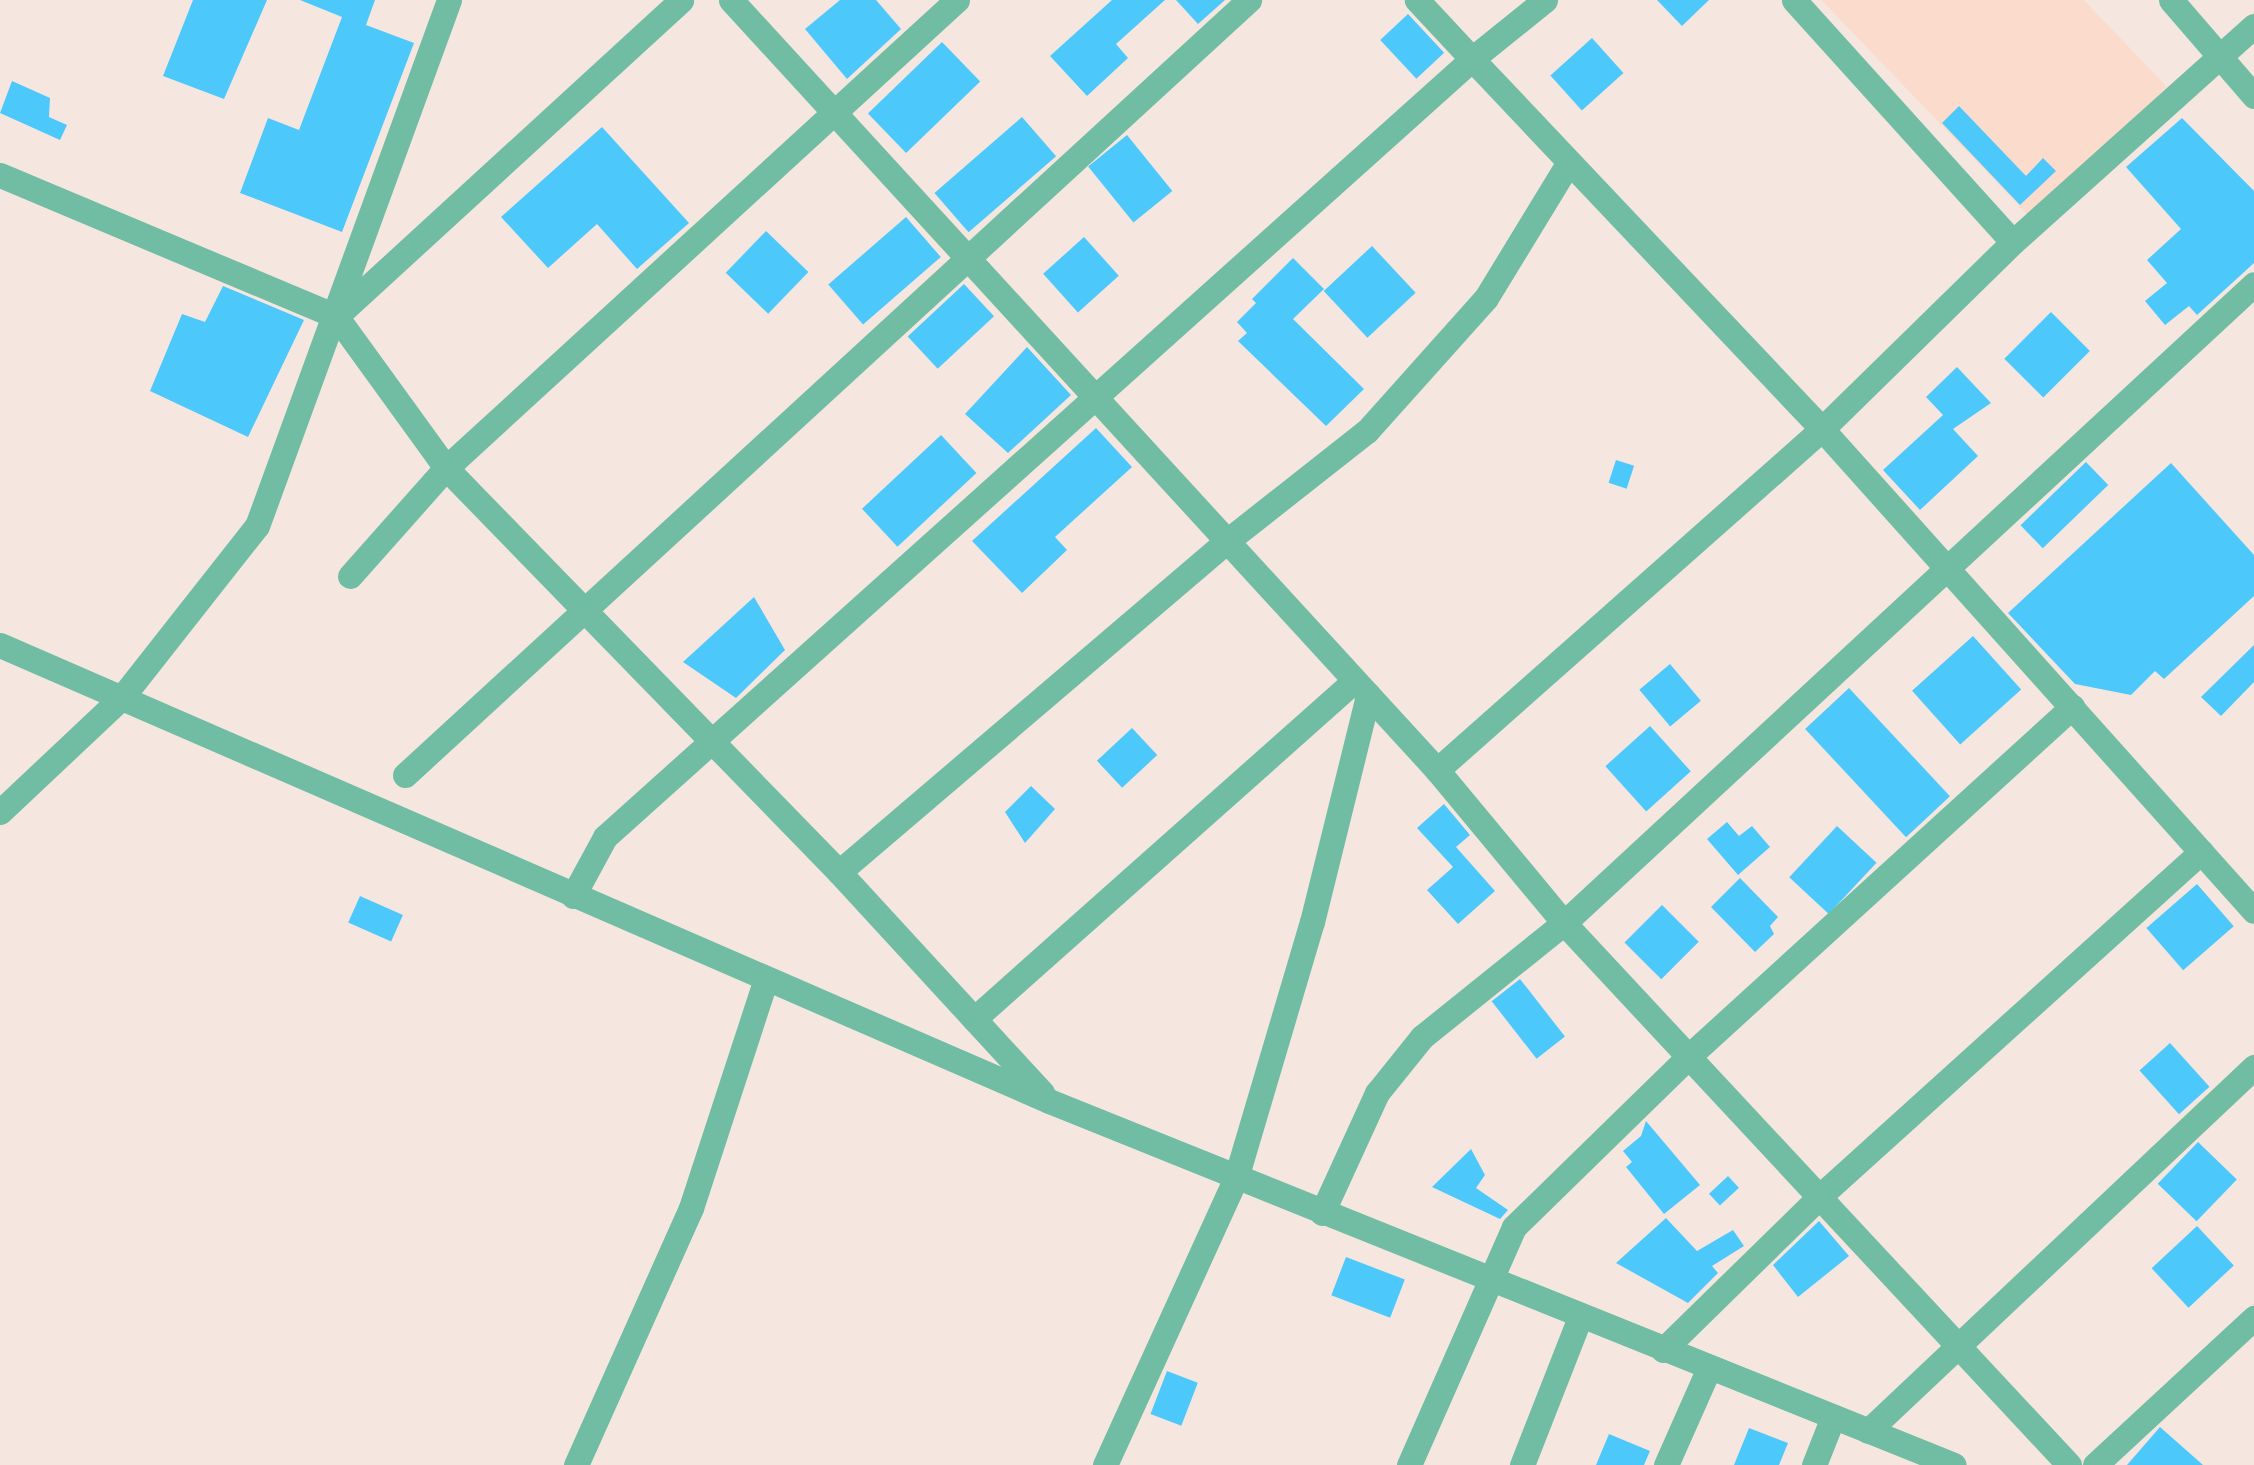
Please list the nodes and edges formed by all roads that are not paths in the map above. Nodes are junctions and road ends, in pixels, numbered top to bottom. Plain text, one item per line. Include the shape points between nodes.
1 (449, 0) edge
2 (681, 0) edge
3 (731, 0) edge
4 (956, 0) edge
5 (1249, 0) edge
6 (1417, 0) edge
7 (1544, 0) edge
8 (1794, 0) edge
9 (2170, 0) edge
10 (2254, 26) edge
11 (2220, 56) junction
12 (1472, 59) junction
13 (2254, 96) edge
14 (833, 112) junction
15 (1569, 162) junction
16 (0, 174) edge
17 (2013, 242) junction
18 (966, 256) junction
19 (2254, 284) edge
20 (336, 316) junction
21 (1097, 399) junction
22 (1822, 428) junction
23 (446, 468) junction
24 (1227, 542) junction
25 (1947, 567) junction
26 (350, 576) dead end
27 (583, 608) junction
28 (0, 645) edge
29 (1361, 688) junction
30 (123, 696) junction
31 (2072, 707) junction
32 (714, 743) junction
33 (1437, 770) junction
34 (405, 775) dead end
35 (0, 812) edge
36 (2201, 852) junction
37 (839, 872) junction
38 (573, 896) junction
39 (2254, 911) edge
40 (1564, 923) junction
41 (766, 980) junction
42 (974, 1019) junction
43 (1688, 1057) junction
44 (2254, 1067) edge
45 (1049, 1101) junction
46 (1236, 1178) junction
47 (1820, 1198) junction
48 (1322, 1213) junction
49 (1489, 1281) junction
50 (1580, 1317) junction
51 (2254, 1318) edge
52 (1956, 1344) junction
53 (1663, 1350) junction
54 (1709, 1368) junction
55 (1833, 1417) junction
56 (1868, 1431) junction
57 (576, 1465) edge
58 (1106, 1465) edge
59 (1409, 1465) edge
60 (1522, 1465) edge
61 (1666, 1465) edge
62 (1814, 1465) edge
63 (1954, 1465) edge
64 (2068, 1465) edge
65 (2096, 1465) edge

1 - 20 street
2 - 20 street
3 - 14 street
4 - 14 street
5 - 18 street
6 - 12 street
7 - 12 street
8 - 17 street
9 - 11 street
10 - 11 street
11 - 13 street
11 - 17 street
12 - 15 street
12 - 21 street
14 - 18 street
14 - 23 street
15 - 22 street
15 - 24 street via 1486,298 1367,431
16 - 20 street
17 - 22 street
18 - 21 street
18 - 27 street
19 - 25 street
20 - 23 street
20 - 30 street via 257,526
21 - 24 street
21 - 32 street
22 - 25 street
22 - 33 street
23 - 26 street
23 - 27 street
24 - 29 street
24 - 37 street
25 - 31 street
25 - 40 street
27 - 32 street
27 - 34 street
28 - 30 street
29 - 33 street
29 - 42 street
29 - 46 street via 1312,922
30 - 35 street
30 - 38 street
31 - 36 street
31 - 43 street
32 - 37 street
32 - 38 street via 605,836
33 - 40 street
36 - 39 street
36 - 47 street
37 - 42 street
38 - 41 street
40 - 43 street
40 - 48 street via 1422,1037 1377,1092
41 - 45 street
41 - 57 street via 691,1208
42 - 45 street
43 - 47 street
43 - 49 street via 1514,1227
44 - 52 street
45 - 46 street
46 - 48 street
46 - 58 street
47 - 52 street
47 - 53 street
48 - 49 street
49 - 50 street
49 - 59 street
50 - 53 street
50 - 60 street
51 - 65 street
52 - 56 street
52 - 64 street
53 - 54 street
54 - 55 street
54 - 61 street
55 - 56 street
55 - 62 street
56 - 63 street

